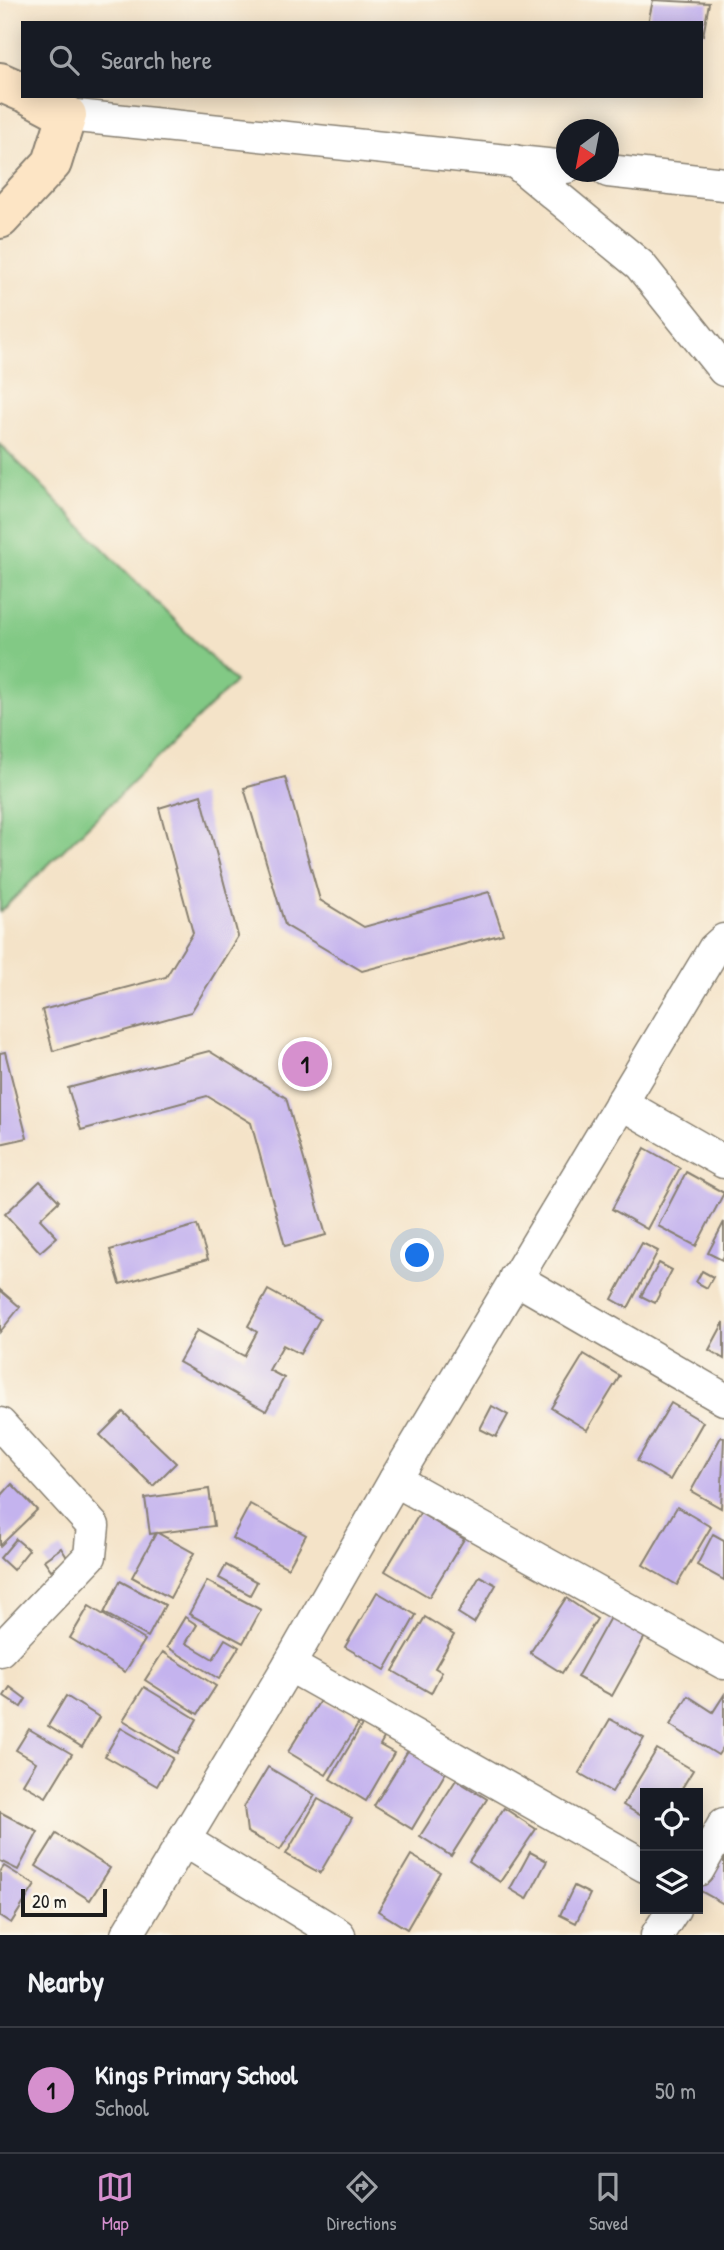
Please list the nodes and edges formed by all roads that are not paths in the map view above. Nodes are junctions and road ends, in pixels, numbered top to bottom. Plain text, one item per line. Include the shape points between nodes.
1 (0, 82) edge
2 (21, 91) edge
3 (35, 98) edge
4 (67, 115) junction
5 (514, 161) junction
6 (556, 166) edge
7 (619, 172) edge
8 (724, 184) edge
9 (0, 219) edge
10 (724, 370) edge
11 (724, 940) edge
12 (621, 1103) junction
13 (724, 1162) edge
14 (515, 1278) junction
15 (724, 1399) edge
16 (0, 1424) edge
17 (395, 1480) junction
18 (0, 1650) edge
19 (724, 1663) edge
20 (289, 1665) junction
21 (724, 1824) edge
22 (184, 1840) junction
23 (703, 1861) edge
24 (640, 1863) edge
25 (671, 1914) edge
26 (127, 1935) edge
27 (338, 1935) edge
28 (657, 1935) edge

1 - 2 street
3 - 4 street
4 - 5 street
4 - 9 street via 52,163
5 - 6 street
5 - 10 street via 640,265
7 - 8 street
11 - 12 street
12 - 13 street
12 - 14 street
14 - 15 street
14 - 17 street
16 - 18 street via 93,1526 90,1556
17 - 19 street
17 - 20 street
20 - 22 street
20 - 24 street
21 - 23 street
22 - 26 street
22 - 27 street
25 - 28 street

